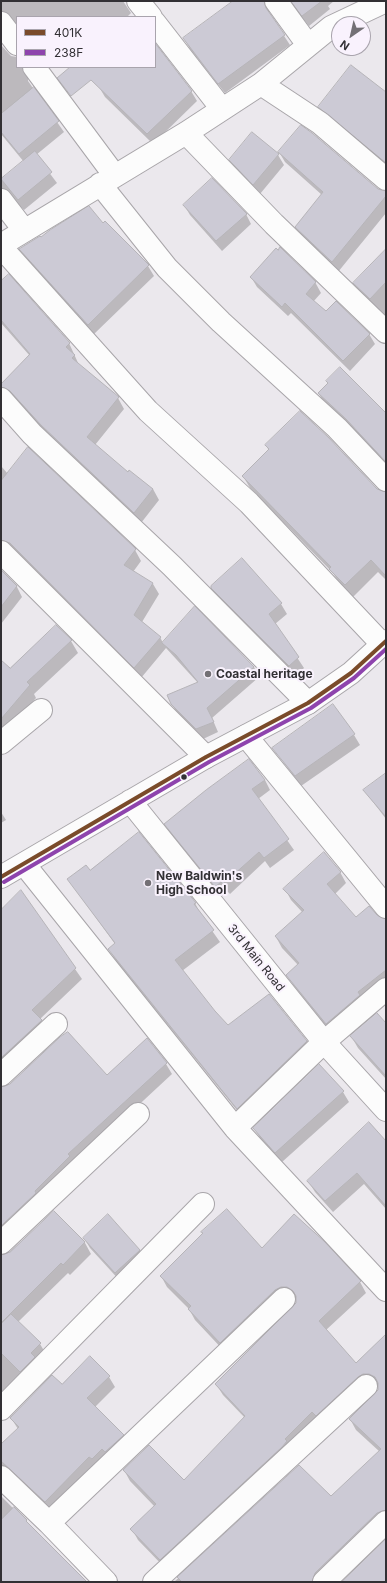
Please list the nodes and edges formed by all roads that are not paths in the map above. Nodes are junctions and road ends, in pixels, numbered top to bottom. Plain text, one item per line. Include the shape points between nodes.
1 (138, 1) edge
2 (276, 1) edge
3 (386, 1) edge
4 (150, 16) edge
5 (1, 23) edge
6 (156, 23) edge
7 (16, 43) edge
8 (308, 45) junction
9 (35, 68) edge
10 (261, 84) junction
11 (222, 109) junction
12 (186, 133) junction
13 (386, 179) edge
14 (108, 180) junction
15 (1, 200) edge
16 (24, 230) junction
17 (1, 246) edge
18 (386, 332) edge
19 (1, 400) edge
20 (386, 480) edge
21 (1, 552) edge
22 (384, 642) edge
23 (308, 703) junction
24 (41, 710) dead end
25 (246, 736) junction
26 (1, 743) edge
27 (206, 757) junction
28 (130, 802) junction
29 (24, 864) junction
30 (1, 877) edge
31 (386, 907) edge
32 (386, 989) edge
33 (56, 1024) dead end
34 (324, 1042) junction
35 (1, 1075) edge
36 (386, 1110) edge
37 (138, 1114) dead end
38 (235, 1128) junction
39 (203, 1204) dead end
40 (1, 1243) edge
41 (386, 1290) edge
42 (284, 1299) dead end
43 (366, 1386) dead end
44 (1, 1408) edge
45 (1, 1477) edge
46 (386, 1522) edge
47 (49, 1523) junction
48 (106, 1582) edge
49 (154, 1582) edge
50 (324, 1582) edge

1 - 4 street
2 - 8 street
3 - 8 street via 331,27
5 - 7 street
6 - 11 street
8 - 10 street
9 - 14 street
10 - 11 street
10 - 13 street via 320,123
11 - 12 street
12 - 14 street
12 - 18 street via 274,224
14 - 16 street
14 - 20 street via 167,268 221,322 337,428
15 - 16 street
16 - 17 street
17 - 22 street via 148,411 249,503
19 - 23 street via 32,434 172,566
21 - 27 street
22 - 23 street via 351,673
23 - 25 street
24 - 26 street
25 - 27 street
25 - 31 street
27 - 28 street
28 - 29 street
28 - 34 street, 3rd Main Road
29 - 30 street
29 - 38 street
32 - 34 street
33 - 35 street
34 - 36 street, 3rd Main Road
34 - 38 street
37 - 40 street
38 - 41 street
39 - 44 street
42 - 47 street
43 - 49 street
45 - 47 street
46 - 50 street
47 - 48 street

